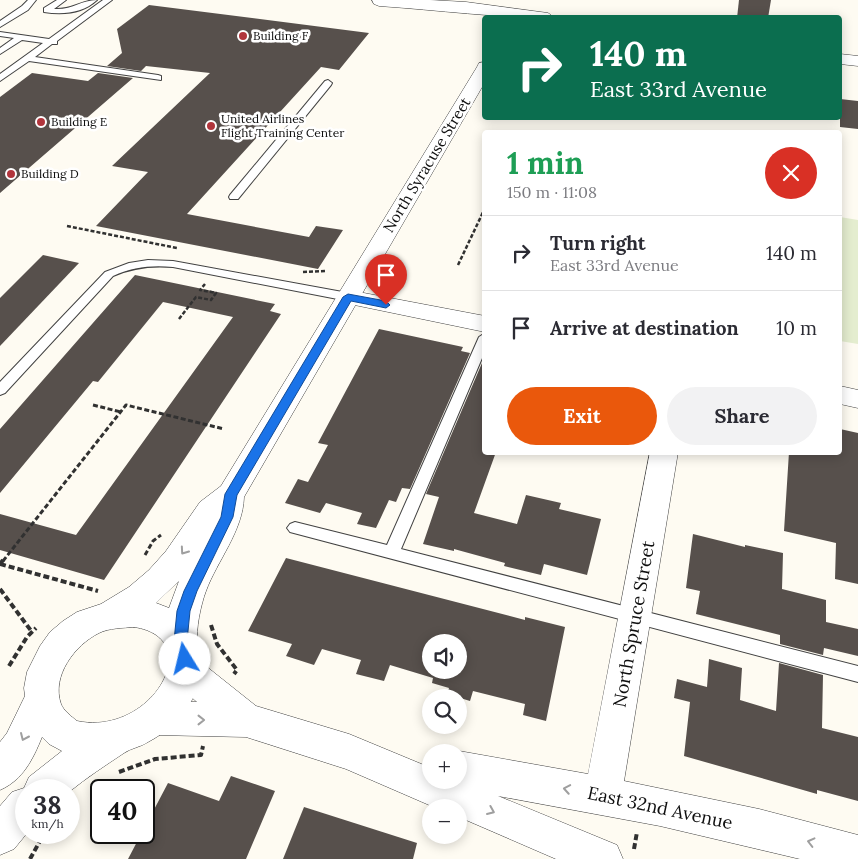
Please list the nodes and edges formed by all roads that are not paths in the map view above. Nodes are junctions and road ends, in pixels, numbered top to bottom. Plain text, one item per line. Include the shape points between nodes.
1 (32, 0) edge
2 (62, 0) edge
3 (94, 0) edge
4 (108, 0) edge
5 (116, 0) edge
6 (375, 0) edge
7 (82, 8) junction
8 (513, 15) edge
9 (482, 18) edge
10 (0, 25) edge
11 (0, 34) edge
12 (21, 37) junction
13 (46, 41) junction
14 (0, 52) edge
15 (28, 58) junction
16 (842, 59) edge
17 (858, 61) edge
18 (482, 72) edge
19 (0, 78) edge
20 (158, 78) dead end
21 (328, 82) dead end
22 (234, 197) dead end
23 (348, 297) junction
24 (482, 323) edge
25 (482, 344) edge
26 (0, 390) edge
27 (842, 395) edge
28 (858, 399) edge
29 (663, 455) edge
30 (231, 494) junction
31 (295, 528) dead end
32 (391, 553) junction
33 (105, 603) junction
34 (635, 616) junction
35 (183, 655) junction
36 (858, 674) edge
37 (40, 699) junction
38 (156, 718) junction
39 (246, 720) junction
40 (349, 752) junction
41 (111, 758) junction
42 (422, 764) edge
43 (0, 770) edge
44 (467, 771) edge
45 (56, 779) edge
46 (603, 795) junction
47 (15, 819) edge
48 (0, 836) edge
49 (858, 855) edge
50 (596, 858) edge

1 - 10 lane
2 - 7 lane via 47,10 64,12
3 - 7 lane
4 - 13 lane
5 - 13 lane via 60,43
6 - 8 street
6 - 9 street
7 - 13 lane
11 - 12 lane
12 - 13 lane
12 - 14 lane
13 - 15 lane
15 - 19 lane
15 - 20 lane
16 - 17 street
18 - 23 street, North Syracuse Street
21 - 22 lane
23 - 24 street
23 - 26 lane via 150,262 126,265 109,274
23 - 30 street, North Syracuse Street
25 - 32 lane
27 - 28 street
29 - 34 street, North Spruce Street
30 -> 33 street, North Syracuse Street via 211,510 160,580 140,597
30 - 35 street, North Syracuse Street via 227,517 190,591 184,611
31 - 32 lane
32 - 34 lane
33 - 35 street via 154,616 170,626
33 - 37 street via 52,656 42,678
34 - 36 lane
34 - 46 street, North Spruce Street
35 - 38 street via 182,680 172,700
35 - 39 street
37 - 41 street via 48,719 63,733 85,741
37 -> 43 street via 20,746
38 -> 39 street
38 - 41 street via 135,732
39 - 40 street
40 - 42 street
40 -> 50 street
41 - 45 street via 68,769
46 -> 44 street, East 32nd Avenue
49 -> 46 street, East 32nd Avenue via 726,821
47 - 48 street

